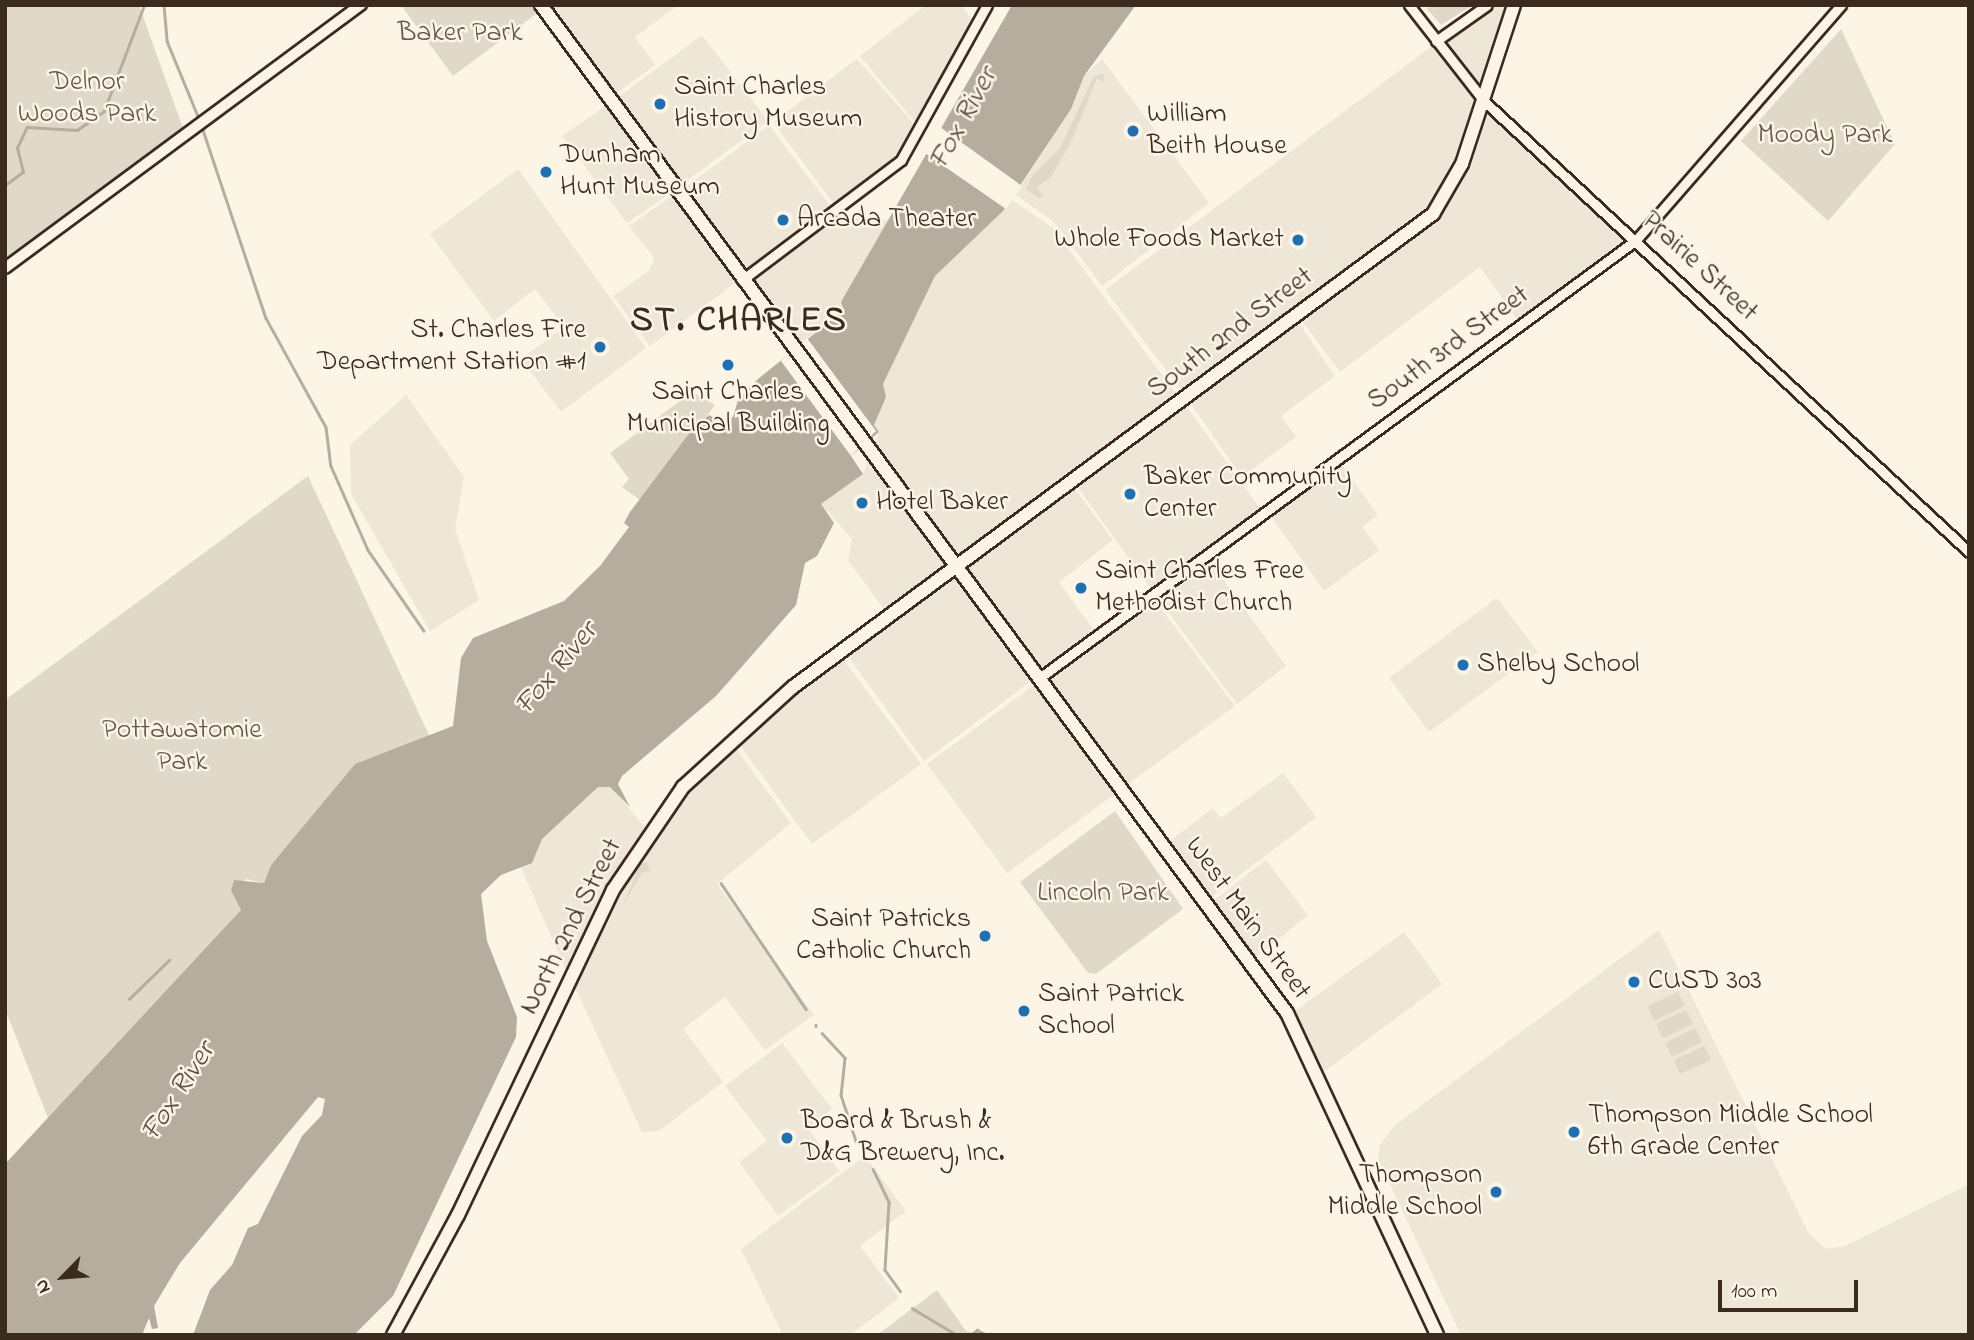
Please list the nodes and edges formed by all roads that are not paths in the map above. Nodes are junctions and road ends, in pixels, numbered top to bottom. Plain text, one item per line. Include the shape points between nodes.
1 (361, 5) edge
2 (541, 5) edge
3 (987, 5) edge
4 (1409, 5) edge
5 (1487, 5) edge
6 (1514, 5) edge
7 (1841, 5) edge
8 (1436, 41) junction
9 (1484, 101) junction
10 (1636, 240) junction
11 (5, 268) edge
12 (742, 280) junction
13 (1969, 552) edge
14 (957, 567) junction
15 (1038, 679) junction
16 (393, 1335) edge
17 (1437, 1335) edge

1 - 11 main road
2 - 12 main road, West Main Street
3 - 12 street via 901,160
4 - 8 street, Prairie Street
5 - 8 street
6 - 9 main road, South 2nd Street
7 - 10 street, South 3rd Street
8 - 9 street, Prairie Street
9 - 10 street, Prairie Street
9 - 14 main road, South 2nd Street via 1451,188 1433,214
10 - 13 street, Prairie Street
10 - 15 street, South 3rd Street
12 - 14 main road, West Main Street
14 - 15 main road, West Main Street
14 - 16 main road, North 2nd Street via 748,722 663,812 609,898 458,1216
15 - 17 main road, West Main Street via 1287,1013

